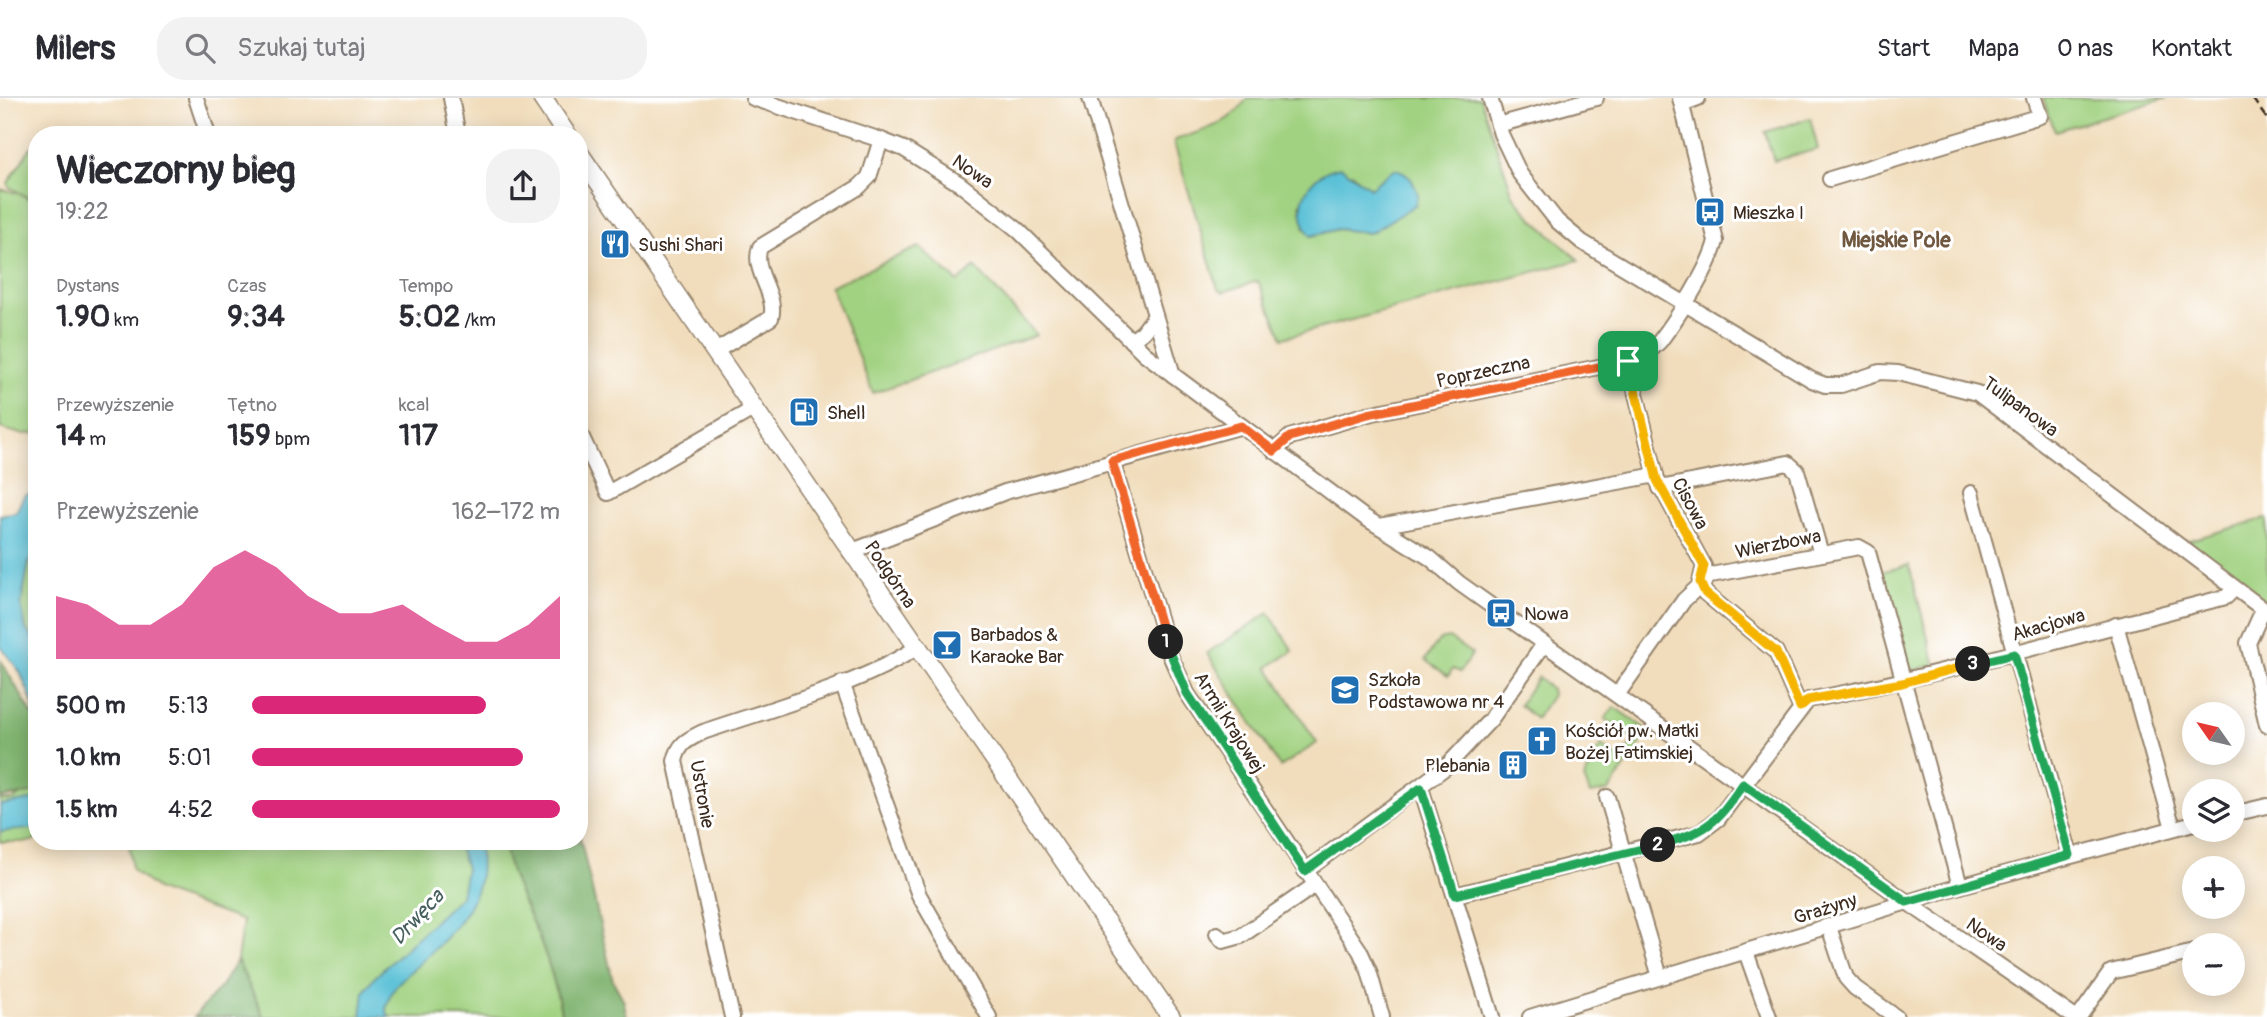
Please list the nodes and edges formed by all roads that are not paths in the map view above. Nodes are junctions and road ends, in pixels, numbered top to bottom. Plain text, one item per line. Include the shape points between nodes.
1 (196, 98) edge
2 (451, 98) edge
3 (542, 98) edge
4 (753, 98) edge
5 (1090, 98) edge
6 (1490, 98) edge
7 (1596, 98) edge
8 (1698, 98) edge
9 (2034, 98) edge
10 (1681, 101) edge
11 (1498, 125) junction
12 (205, 126) edge
13 (456, 126) edge
14 (561, 126) edge
15 (881, 139) junction
16 (588, 166) edge
17 (1830, 179) dead end
18 (1683, 304) junction
19 (1155, 316) junction
20 (1130, 341) junction
21 (714, 352) junction
22 (1628, 361) junction
23 (1173, 375) junction
24 (753, 409) junction
25 (1241, 426) junction
26 (588, 450) edge
27 (1274, 451) junction
28 (1112, 461) junction
29 (1658, 482) junction
30 (1971, 493) dead end
31 (1379, 526) junction
32 (850, 552) junction
33 (1821, 554) junction
34 (1700, 582) junction
35 (2234, 589) junction
36 (2265, 611) edge
37 (2116, 625) junction
38 (1544, 643) junction
39 (916, 648) junction
40 (2014, 654) junction
41 (842, 683) junction
42 (1902, 683) junction
43 (1617, 695) junction
44 (1800, 707) junction
45 (2267, 725) edge
46 (1743, 784) junction
47 (1421, 788) junction
48 (1607, 797) dead end
49 (2267, 806) edge
50 (2245, 811) edge
51 (2182, 826) edge
52 (2172, 828) junction
53 (1623, 854) junction
54 (2070, 855) junction
55 (1305, 871) junction
56 (1315, 885) junction
57 (1960, 886) junction
58 (1455, 895) junction
59 (1907, 902) junction
60 (1829, 927) junction
61 (1217, 934) dead end
62 (1746, 952) junction
63 (2182, 954) edge
64 (1660, 977) junction
65 (732, 1017) edge
66 (989, 1017) edge
67 (1171, 1017) edge
68 (1382, 1017) edge
69 (1492, 1017) edge
70 (1530, 1017) edge
71 (1769, 1017) edge
72 (1896, 1017) edge
73 (2077, 1017) edge

1 - 12 street
2 - 13 street
3 - 14 main road
4 - 15 street, Nowa
5 - 19 street
6 - 11 street, Tulipanowa
7 - 11 street
8 - 10 street
9 - 17 street via 2040,116
10 - 18 street via 1716,241
11 - 18 street, Tulipanowa via 1520,174 1557,221 1582,242
15 - 20 street, Nowa via 989,204
15 - 21 street via 869,177 859,187 760,247 758,257 771,318
16 - 21 main road, Podgórna
18 - 22 street, Poprzeczna via 1659,342
18 - 35 street, Tulipanowa via 1825,385 1880,372 1977,393
19 - 20 street
19 - 23 street
20 - 23 street, Nowa
21 - 24 main road, Podgórna
22 - 27 street, Poprzeczna via 1368,414 1290,437
22 - 29 street, Cisowa
23 - 25 street, Nowa
24 - 26 street via 608,493
24 - 32 main road, Podgórna
25 - 27 street, Nowa
25 - 28 street
27 - 31 street, Nowa
28 - 32 street via 1005,492
28 - 55 street, Armii Krajowej via 1170,655 1187,693
29 - 31 street
29 - 33 street via 1788,463 1797,471
29 - 34 street, Cisowa via 1704,566
30 - 40 street
31 - 38 street, Nowa
32 - 39 main road, Podgórna
33 - 34 street, Wierzbowa via 1711,575
33 - 42 street, Wierzbowa via 1859,547 1868,552
34 - 43 street
34 - 44 street via 1713,601 1776,652
35 - 36 street, Tulipanowa
35 - 37 street, Akacjowa via 2227,597
36 - 45 street via 2248,643
37 - 40 street, Akacjowa
37 - 52 street
38 - 43 street, Nowa
38 - 47 street via 1491,719
39 - 41 street, Ustronie
39 - 67 main road, Podgórna
40 - 42 street, Akacjowa
40 - 54 street
41 - 65 street, Ustronie via 703,732 678,748 675,761
41 - 66 street via 919,895
42 - 44 street, Akacjowa via 1808,700
42 - 57 street, Wierzbowa
43 - 46 street, Nowa
44 - 46 street
46 - 53 street via 1717,819 1699,833
46 - 59 street, Nowa
47 - 55 street
47 - 58 street
48 - 53 street
49 - 50 street
51 - 52 street, Grażyny
52 - 54 street, Grażyny
53 - 58 street
53 - 64 street
54 - 57 street, Grażyny
55 - 56 street, Armii Krajowej
56 - 61 street via 1241,936 1223,941
56 - 68 street, Armii Krajowej via 1360,951
57 - 59 street, Grażyny
58 - 69 street
59 - 60 street, Grażyny
59 - 73 street, Nowa
60 - 62 street, Grażyny
60 - 72 street via 1846,978
62 - 64 street, Grażyny
62 - 71 street
63 - 73 street via 2111,972
64 - 70 street, Grażyny

